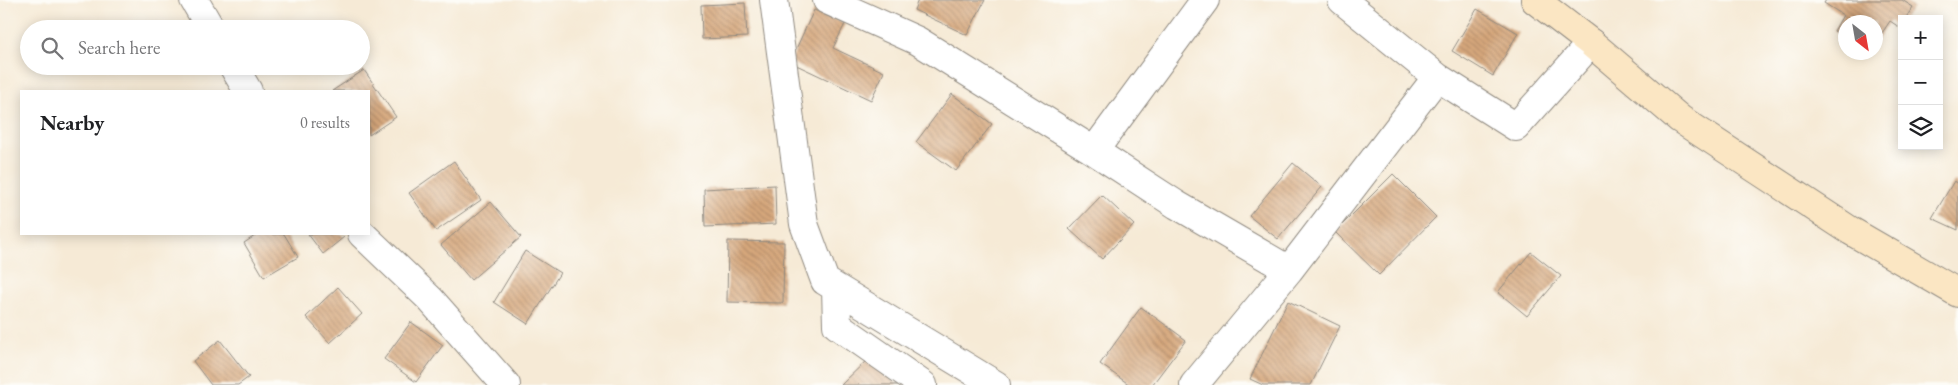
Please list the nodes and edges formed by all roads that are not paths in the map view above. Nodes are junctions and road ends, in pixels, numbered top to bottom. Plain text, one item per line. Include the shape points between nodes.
1 (194, 0) edge
2 (774, 0) edge
3 (827, 0) edge
4 (1205, 0) edge
5 (1342, 0) edge
6 (1535, 0) edge
7 (206, 20) edge
8 (1591, 43) junction
9 (238, 75) edge
10 (1437, 77) junction
11 (247, 90) edge
12 (1094, 151) junction
13 (363, 235) edge
14 (1289, 270) junction
15 (836, 288) junction
16 (1958, 293) edge
17 (506, 385) edge
18 (924, 385) edge
19 (996, 385) edge
20 (1194, 385) edge

1 - 7 street
2 - 15 street via 804,224 825,281
3 - 12 street via 918,41
4 - 12 street
5 - 10 street
6 - 8 street
8 - 10 street via 1516,127
8 - 16 street via 1680,119 1851,231
9 - 11 street
10 - 14 street
12 - 14 street via 1177,206
13 - 17 street via 430,299
14 - 20 street
15 - 18 street via 837,325
15 - 19 street

